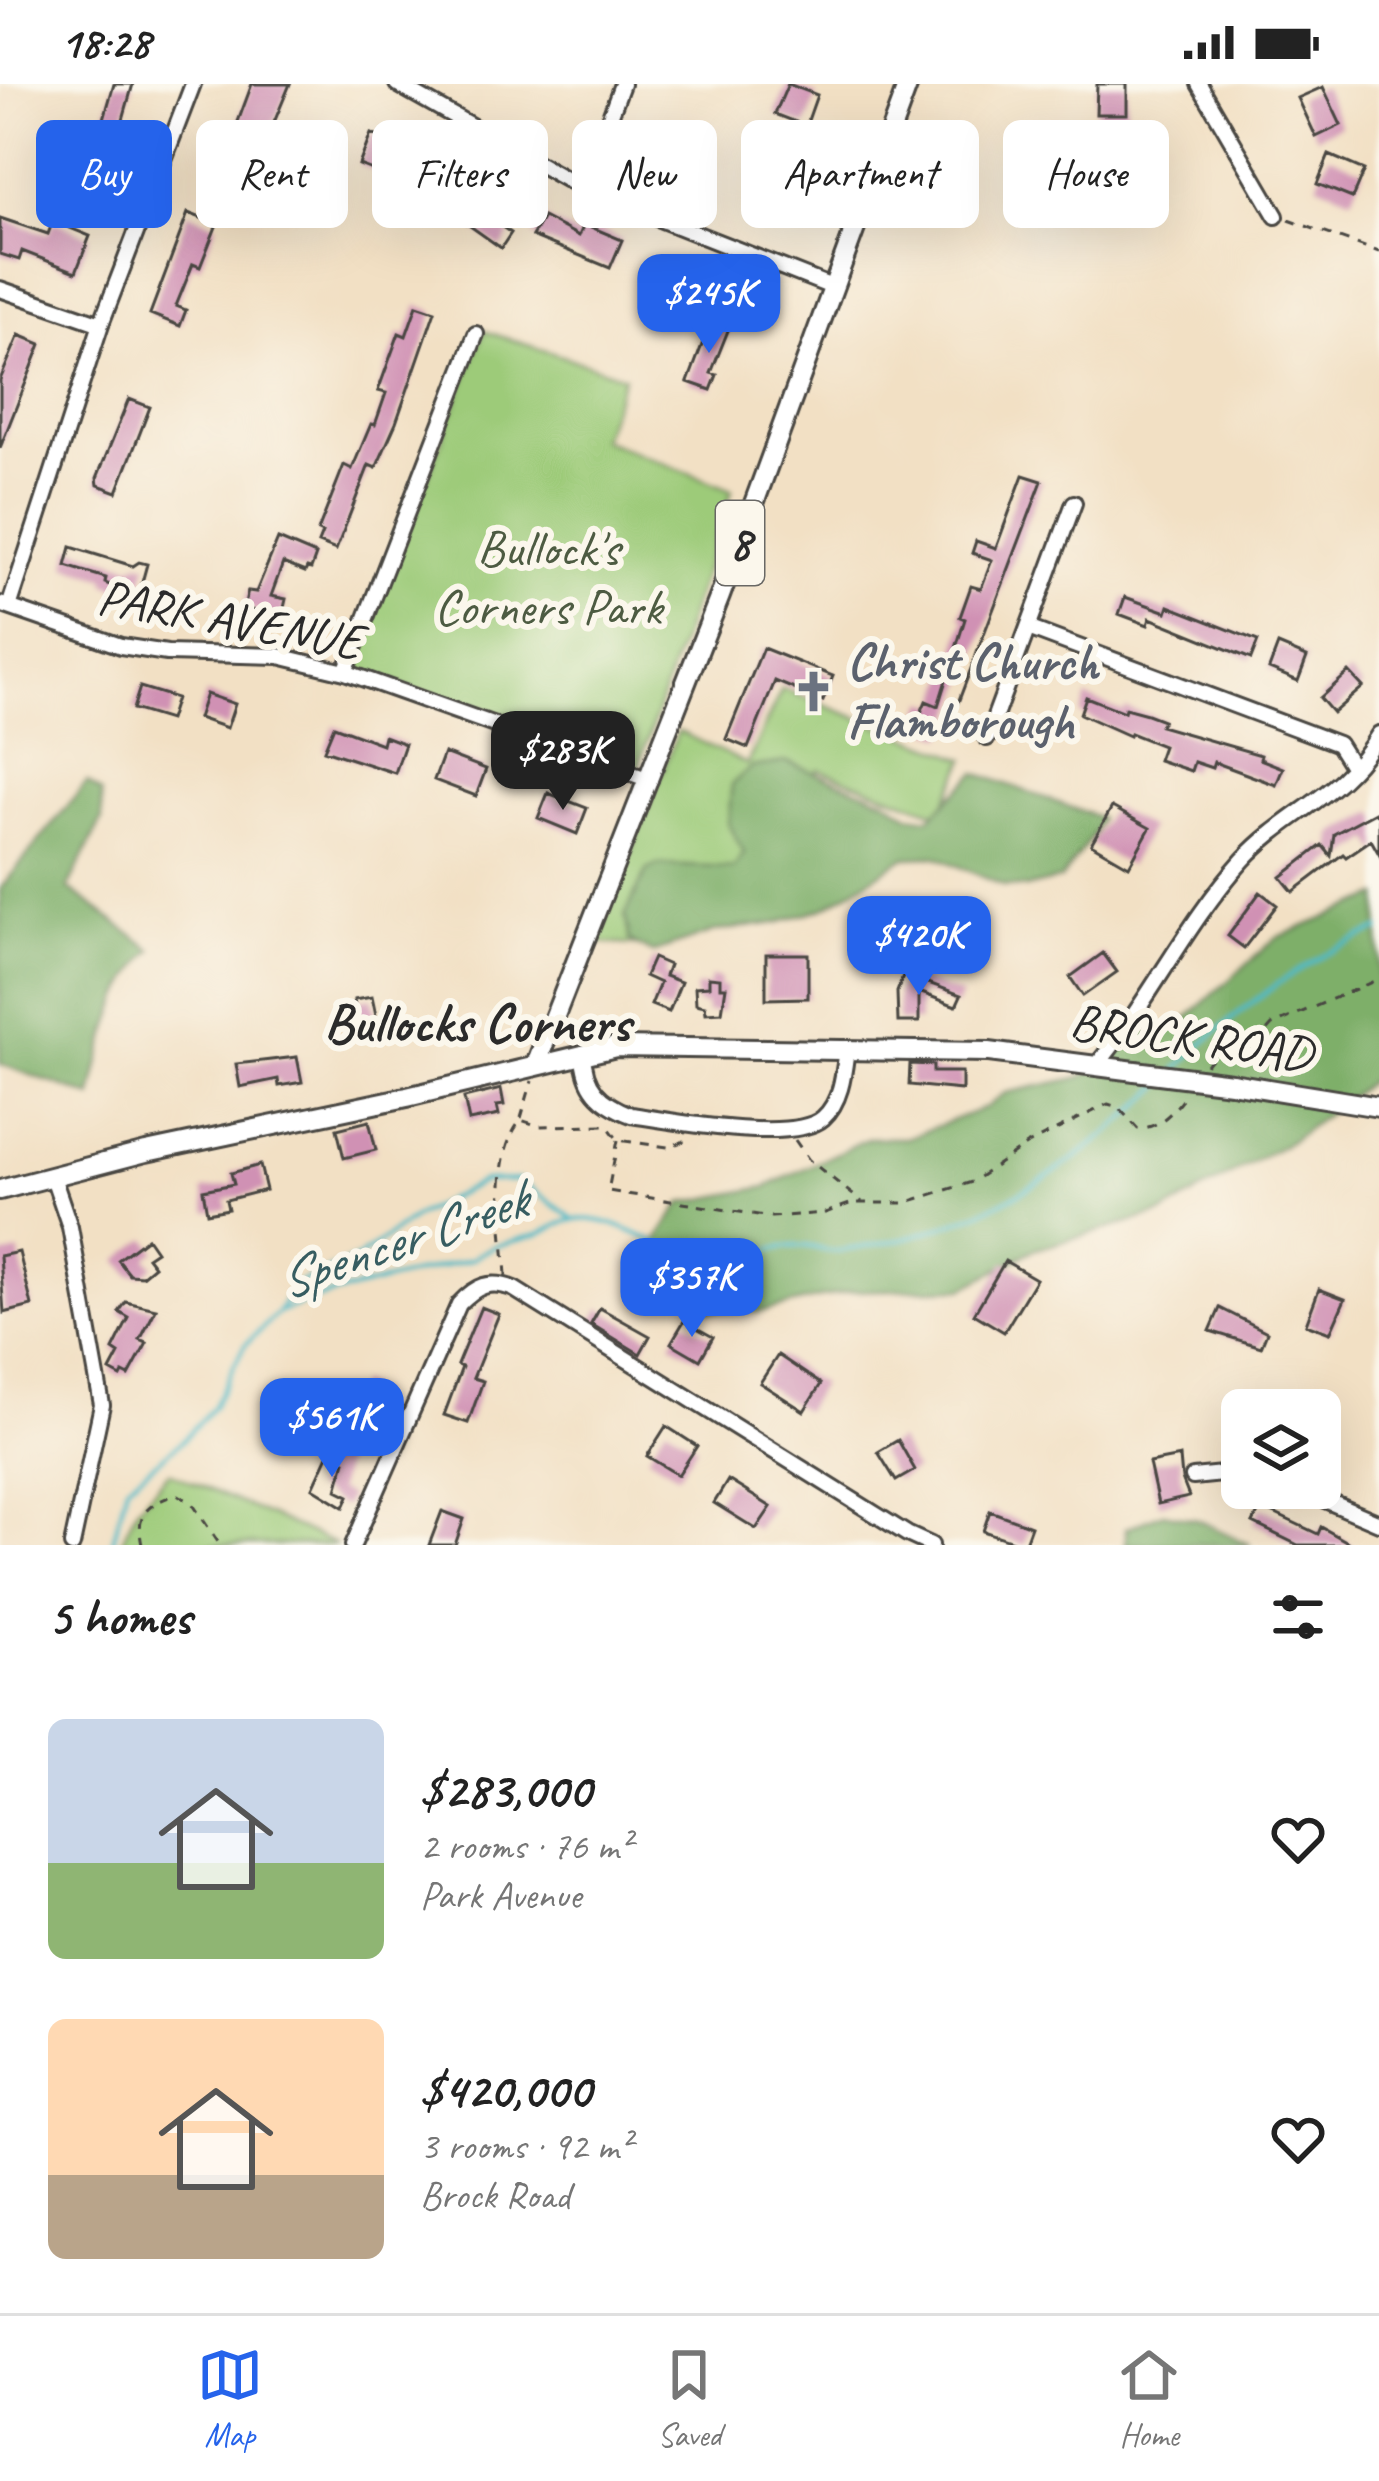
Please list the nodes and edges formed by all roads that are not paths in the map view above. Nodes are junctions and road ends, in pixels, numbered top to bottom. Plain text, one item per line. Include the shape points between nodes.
1 (193, 84) edge
2 (397, 84) edge
3 (622, 84) edge
4 (908, 84) edge
5 (1199, 84) edge
6 (609, 120) edge
7 (572, 183) edge
8 (1276, 216) road end
9 (682, 228) edge
10 (832, 287) junction
11 (0, 289) edge
12 (101, 324) junction
13 (476, 334) dead end
14 (1073, 503) dead end
15 (5, 606) edge
16 (1028, 628) junction
17 (345, 672) junction
18 (1379, 734) edge
19 (987, 738) dead end
20 (1354, 768) junction
21 (650, 780) junction
22 (847, 1048) junction
23 (583, 1053) junction
24 (536, 1064) junction
25 (1096, 1066) junction
26 (1379, 1107) edge
27 (53, 1177) junction
28 (0, 1190) edge
29 (1221, 1474) edge
30 (1193, 1477) dead end
31 (1341, 1507) edge
32 (1379, 1523) edge
33 (72, 1545) edge
34 (353, 1545) edge
35 (932, 1545) edge

1 - 12 street
2 - 7 street
3 - 6 street
4 - 10 main road, 8
5 - 8 street
9 - 10 street
10 - 21 main road, 8
11 - 12 street
12 - 15 street
13 - 17 street
14 - 16 street
15 - 17 street, PARK AVENUE via 121,646 279,656
16 - 19 street
16 - 20 street via 1338,744
17 - 21 street, PARK AVENUE
18 - 20 street
20 - 25 street via 1247,856
21 - 24 main road, 8
22 - 23 main road, BROCK ROAD
22 - 23 street via 824,1118 790,1132 611,1107 589,1084
22 - 25 main road, BROCK ROAD via 989,1052
23 - 24 main road, BROCK ROAD
24 - 27 main road, BROCK ROAD
25 - 26 main road, BROCK ROAD, bridge
27 - 28 main road, BROCK ROAD
27 - 33 street via 70,1227 102,1405
29 - 30 street
31 - 32 street
34 - 35 street via 459,1304 487,1284 514,1289

